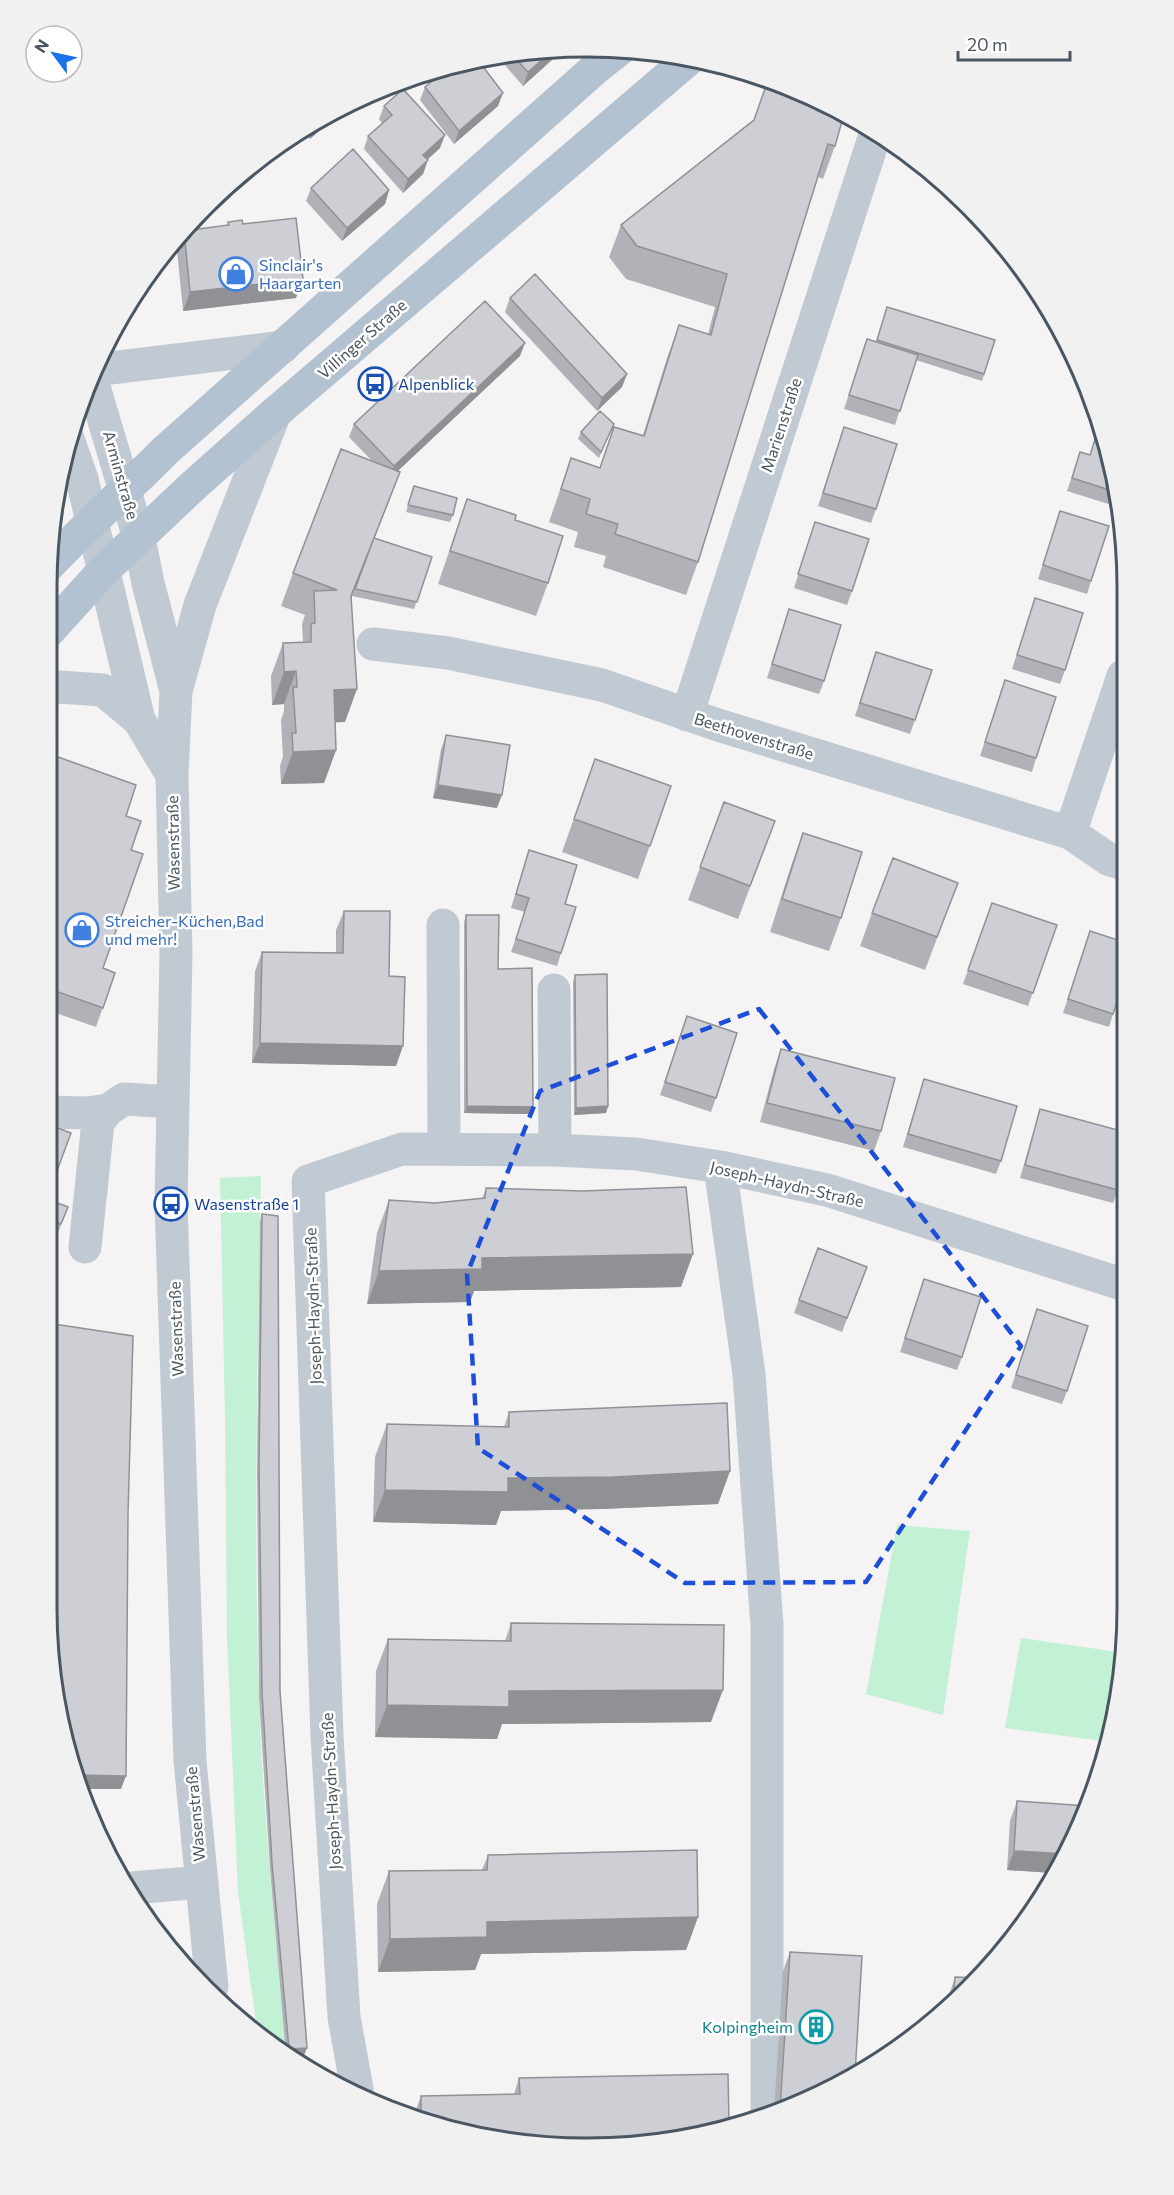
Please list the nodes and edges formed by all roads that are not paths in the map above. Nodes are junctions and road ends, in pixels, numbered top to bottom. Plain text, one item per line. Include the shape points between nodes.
1 (609, 58) edge
2 (681, 66) edge
3 (872, 141) edge
4 (283, 347) junction
5 (104, 369) edge
6 (95, 390) edge
7 (275, 413) junction
8 (74, 455) edge
9 (125, 491) junction
10 (91, 521) junction
11 (139, 538) junction
12 (58, 556) edge
13 (103, 572) junction
14 (57, 623) edge
15 (373, 644) dead end
16 (57, 688) edge
17 (176, 691) junction
18 (1117, 694) edge
19 (687, 715) junction
20 (139, 720) junction
21 (172, 775) junction
22 (1070, 832) junction
23 (1117, 862) edge
24 (443, 925) dead end
25 (554, 990) dead end
26 (173, 1102) junction
27 (108, 1110) junction
28 (57, 1112) edge
29 (444, 1149) junction
30 (555, 1150) junction
31 (720, 1167) junction
32 (85, 1247) dead end
33 (1117, 1282) edge
34 (202, 1882) junction
35 (137, 1888) edge
36 (212, 1983) edge
37 (356, 2085) edge
38 (767, 2106) edge

1 - 4 main road
2 - 7 main road, Villinger Straße
3 - 19 street, Marienstraße
4 - 5 street
4 - 9 main road
6 - 9 street, Arminstraße
7 - 11 main road, Villinger Straße
7 - 17 street, Wasenstraße via 200,605
8 - 10 street
9 - 10 main road
9 - 11 street, Arminstraße
10 - 12 main road
10 - 13 street
11 - 13 main road, Villinger Straße
11 - 17 street, Wasenstraße
13 - 14 main road, Villinger Straße
13 - 20 street, Wasenstraße
15 - 19 street, Beethovenstraße via 448,653 602,685
16 - 20 street, Wasenstraße via 103,690
17 - 21 street, Wasenstraße
18 - 22 street
19 - 22 street, Beethovenstraße
20 - 21 street, Wasenstraße
21 - 26 street, Wasenstraße via 176,954
22 - 23 street, Beethovenstraße
24 - 29 street
25 - 30 street
26 - 27 street via 124,1099
26 - 34 street, Wasenstraße via 171,1204 190,1761
27 - 28 street
27 - 32 street via 98,1122
29 - 30 street, Joseph-Haydn-Straße
29 - 37 street, Joseph-Haydn-Straße via 402,1149 309,1181 327,1736 344,2017
30 - 31 street, Joseph-Haydn-Straße via 636,1154
31 - 33 street, Joseph-Haydn-Straße via 827,1190
31 - 38 street via 749,1374 767,1626
34 - 35 street, Wasenstraße
34 - 36 street, Wasenstraße

